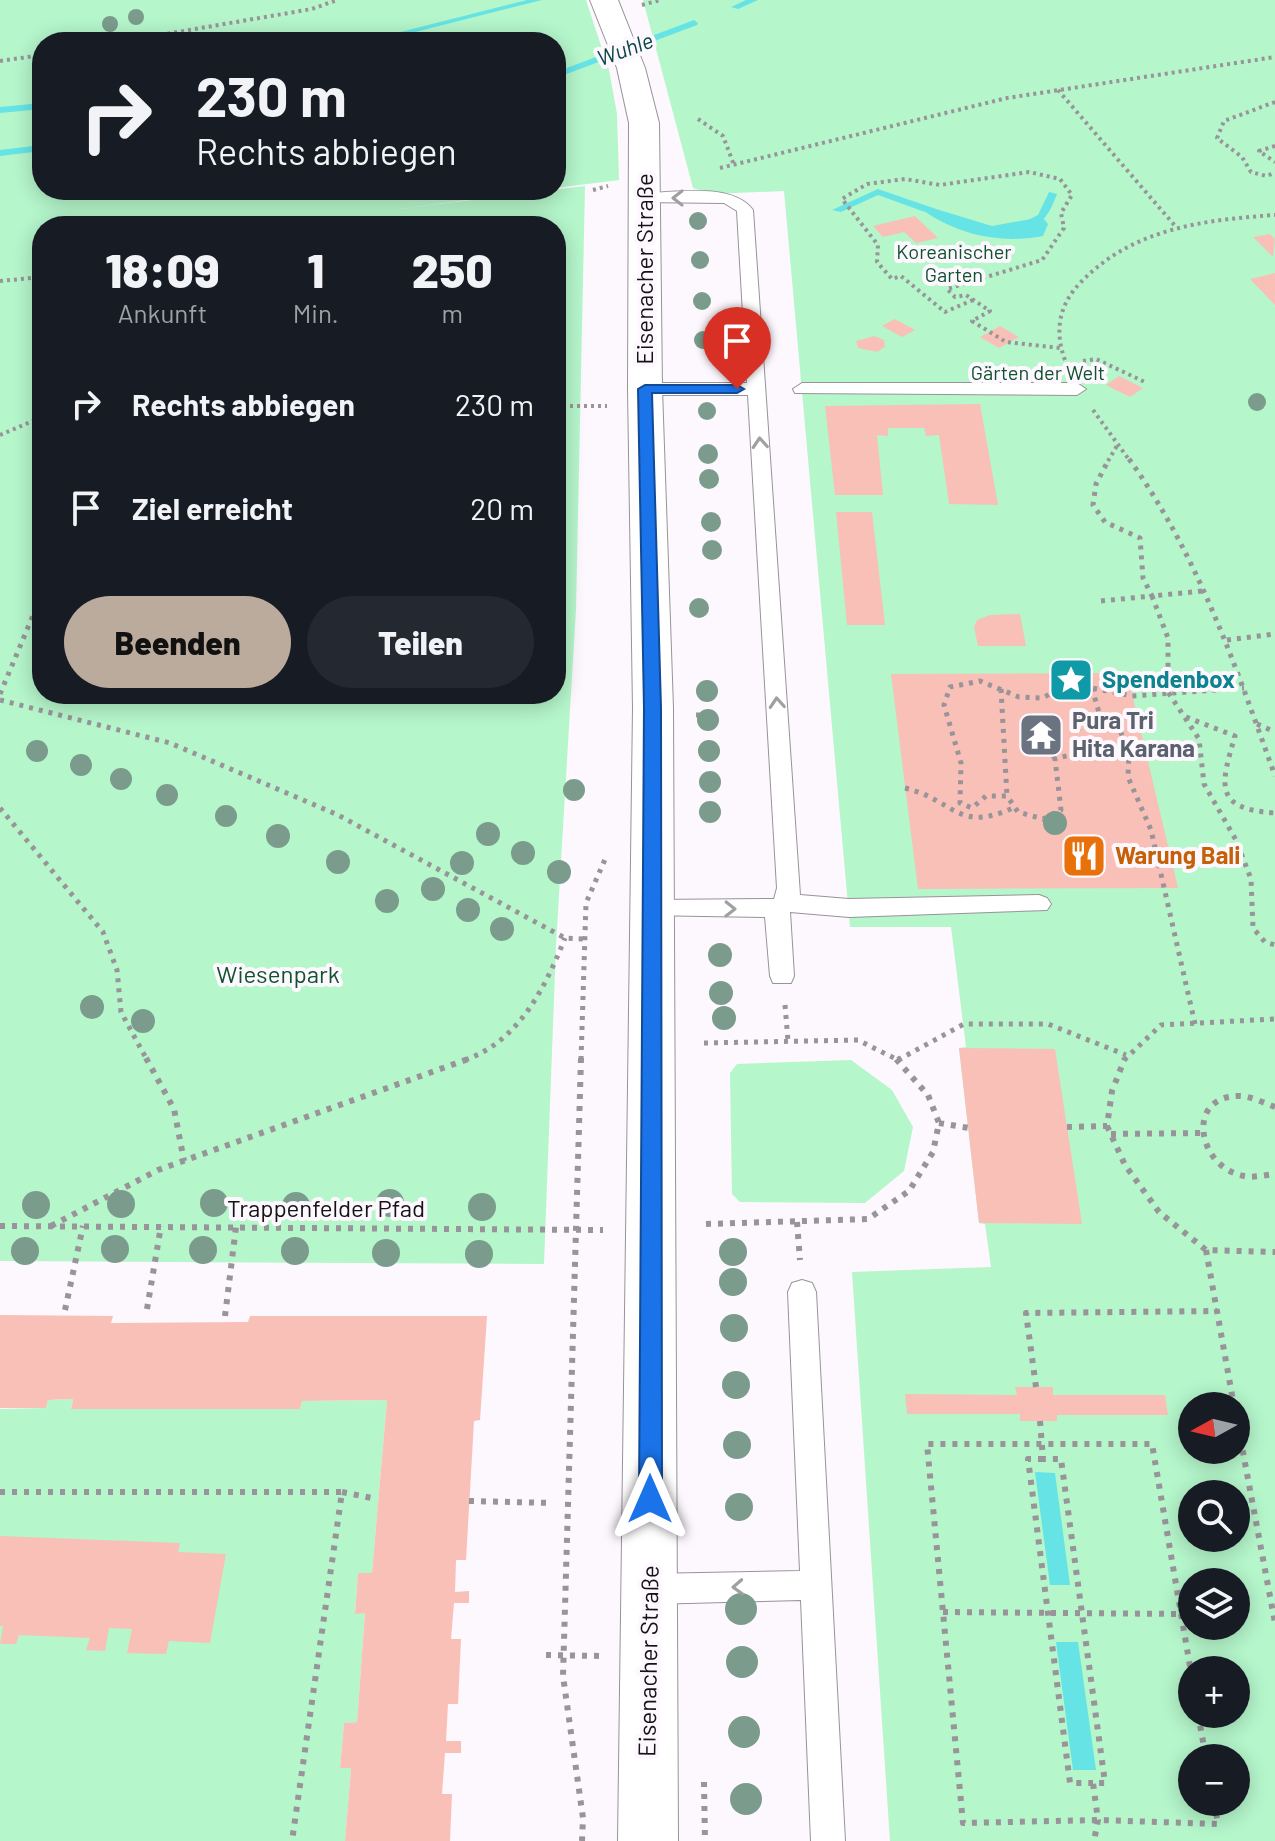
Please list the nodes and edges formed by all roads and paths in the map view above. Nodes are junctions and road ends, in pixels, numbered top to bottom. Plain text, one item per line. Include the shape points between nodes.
1 (337, 0) edge
2 (604, 0) edge
3 (177, 32) edge
4 (32, 56) edge
5 (1275, 57) edge
6 (0, 61) edge
7 (1058, 90) junction
8 (1275, 102) edge
9 (698, 119) dead end
10 (1275, 146) edge
11 (1275, 162) edge
12 (734, 165) junction
13 (719, 168) dead end
14 (1275, 173) edge
15 (645, 198) junction
16 (1275, 215) edge
17 (1176, 227) junction
18 (32, 278) edge
19 (0, 281) edge
20 (973, 300) junction
21 (1060, 348) junction
22 (1066, 363) junction
23 (1147, 383) dead end
24 (756, 389) junction
25 (802, 389) dead end
26 (1077, 389) junction
27 (626, 398) junction
28 (566, 405) edge
29 (32, 421) edge
30 (0, 435) edge
31 (1118, 444) junction
32 (1202, 591) junction
33 (1152, 596) junction
34 (1101, 601) dead end
35 (32, 619) edge
36 (1275, 634) edge
37 (1227, 640) junction
38 (1092, 688) junction
39 (1244, 688) junction
40 (1001, 689) junction
41 (1168, 692) junction
42 (0, 697) edge
43 (1100, 716) junction
44 (1185, 717) junction
45 (1256, 723) junction
46 (1275, 732) edge
47 (1043, 739) dead end
48 (1055, 759) junction
49 (1275, 776) edge
50 (905, 788) dead end
51 (1007, 796) junction
52 (1015, 807) junction
53 (0, 808) edge
54 (1275, 813) edge
55 (1039, 904) dead end
56 (782, 906) junction
57 (652, 909) junction
58 (565, 938) junction
59 (1275, 945) edge
60 (782, 976) dead end
61 (1275, 1019) edge
62 (1195, 1024) junction
63 (704, 1043) dead end
64 (1126, 1055) junction
65 (898, 1060) junction
66 (1275, 1107) edge
67 (939, 1123) junction
68 (1107, 1126) junction
69 (1067, 1127) dead end
70 (969, 1128) dead end
71 (1200, 1133) junction
72 (1111, 1134) junction
73 (184, 1161) junction
74 (1275, 1174) edge
75 (706, 1224) dead end
76 (0, 1226) edge
77 (51, 1226) junction
78 (83, 1226) junction
79 (161, 1226) junction
80 (236, 1227) junction
81 (651, 1229) junction
82 (575, 1230) junction
83 (1206, 1250) junction
84 (1275, 1252) edge
85 (802, 1292) dead end
86 (147, 1309) dead end
87 (65, 1310) dead end
88 (1217, 1311) junction
89 (225, 1316) dead end
90 (1036, 1387) dead end
91 (1231, 1392) edge
92 (1040, 1421) dead end
93 (1043, 1443) junction
94 (1043, 1459) junction
95 (1245, 1464) edge
96 (0, 1492) edge
97 (342, 1492) junction
98 (377, 1499) dead end
99 (469, 1501) dead end
100 (552, 1503) dead end
101 (816, 1585) junction
102 (650, 1589) junction
103 (1178, 1596) edge
104 (943, 1612) junction
105 (1048, 1613) junction
106 (1082, 1613) junction
107 (1178, 1614) edge
108 (1275, 1621) edge
109 (546, 1655) dead end
110 (564, 1655) junction
111 (605, 1656) dead end
112 (1093, 1783) junction
113 (1217, 1816) edge
114 (1098, 1820) junction
115 (292, 1841) edge
116 (582, 1841) edge
117 (648, 1841) edge
118 (828, 1841) edge
119 (1094, 1841) edge

1 - 3 path
2 - 15 street, Eisenacher Straße via 644,114
4 - 6 path
5 - 7 path
7 - 12 path via 933,114
7 - 17 path
8 - 14 path via 1224,121 1217,138 1242,157 1251,172
9 - 12 path via 717,126
10 - 11 path via 1259,151
12 - 13 path
24 -> 15 lane via 745,210 726,198
15 - 27 street, Eisenacher Straße
16 - 17 path
17 - 21 path via 1129,242 1091,268 1063,302
18 - 19 path
20 - 20 path via 945,312 901,276 892,279 877,262 878,245 842,199 867,184 905,179 940,185 1029,172 1060,179 1072,195 1061,213 1064,228 1042,260 947,289 955,297
20 - 21 path via 990,311 972,321 997,337
21 - 22 path
22 - 23 path via 1096,359
22 - 26 path
24 - 27 lane
56 -> 24 lane
25 - 26 lane
26 - 31 path
27 - 28 path
27 - 57 street, Eisenacher Straße via 653,708
29 - 30 path
31 - 32 path via 1152,491
31 - 33 path via 1097,481 1094,512 1140,538 1143,578
32 - 33 path
32 - 37 path
33 - 34 path
33 - 41 path via 1168,638
35 - 42 path
36 - 37 path
37 - 39 path
38 - 40 path via 1062,688 1042,698
38 - 41 path via 1132,696
38 - 43 path
39 - 41 path
39 - 45 path
40 - 51 path
40 - 51 path via 980,681 950,687 944,705 961,763 960,803 972,808 986,796
41 - 44 path
42 - 58 path via 170,743 338,815
43 - 48 path via 1089,715 1078,730 1081,752
43 - 62 path via 1114,718 1129,750 1128,777 1151,830
44 - 54 path via 1235,736 1223,777 1233,801 1243,810
44 - 59 path via 1199,739 1204,784 1251,879 1253,928
45 - 46 path
45 - 49 path
47 - 48 path
48 - 52 path via 1061,810 1043,819
50 - 52 path via 956,816 1001,815
51 - 52 path
53 - 73 path via 103,932 117,970 121,1012 174,1109
55 - 56 lane
57 -> 56 lane
56 - 60 lane
57 - 81 street, Eisenacher Straße
58 - 73 path via 543,995 516,1029 483,1054
58 - 82 path via 584,939
61 - 62 path
62 - 64 path via 1161,1025
63 - 65 path via 858,1040
64 - 65 path via 1048,1024 964,1024
64 - 68 path via 1112,1091
65 - 67 path via 928,1095
66 - 71 path via 1248,1097 1218,1100 1201,1117
67 - 70 path
67 - 75 path via 933,1152 909,1191 868,1219
68 - 69 path
68 - 72 path
71 - 72 path
71 - 74 path via 1208,1154 1234,1172
72 - 83 path via 1125,1165 1159,1212
73 - 77 path
76 - 77 path, Trappenfelder Pfad
77 - 78 path, Trappenfelder Pfad
78 - 79 path, Trappenfelder Pfad
78 - 87 path
79 - 80 path, Trappenfelder Pfad
79 - 86 path
80 - 82 path, Trappenfelder Pfad
80 - 89 path
81 - 82 path, Trappenfelder Pfad
81 - 102 street, Eisenacher Straße
82 - 110 path
83 - 84 path
83 - 88 path
85 - 101 lane
88 - 90 path via 1026,1313
88 - 91 path
92 - 93 path
93 - 94 path
93 - 103 path via 1152,1444
93 - 104 path via 927,1444
94 - 105 path via 1028,1459
94 - 106 path via 1061,1459
95 - 108 path
96 - 97 path
97 - 98 path
97 - 115 path
99 - 100 path
101 -> 102 lane
101 - 118 lane
102 - 117 street, Eisenacher Straße
104 - 105 path
104 - 114 path via 963,1823
105 - 106 path
105 - 112 path via 1070,1783
106 - 107 path
106 - 112 path via 1105,1783
109 - 110 path
110 - 111 path
110 - 116 path
112 - 114 path
113 - 114 path via 1218,1824
114 - 119 path

